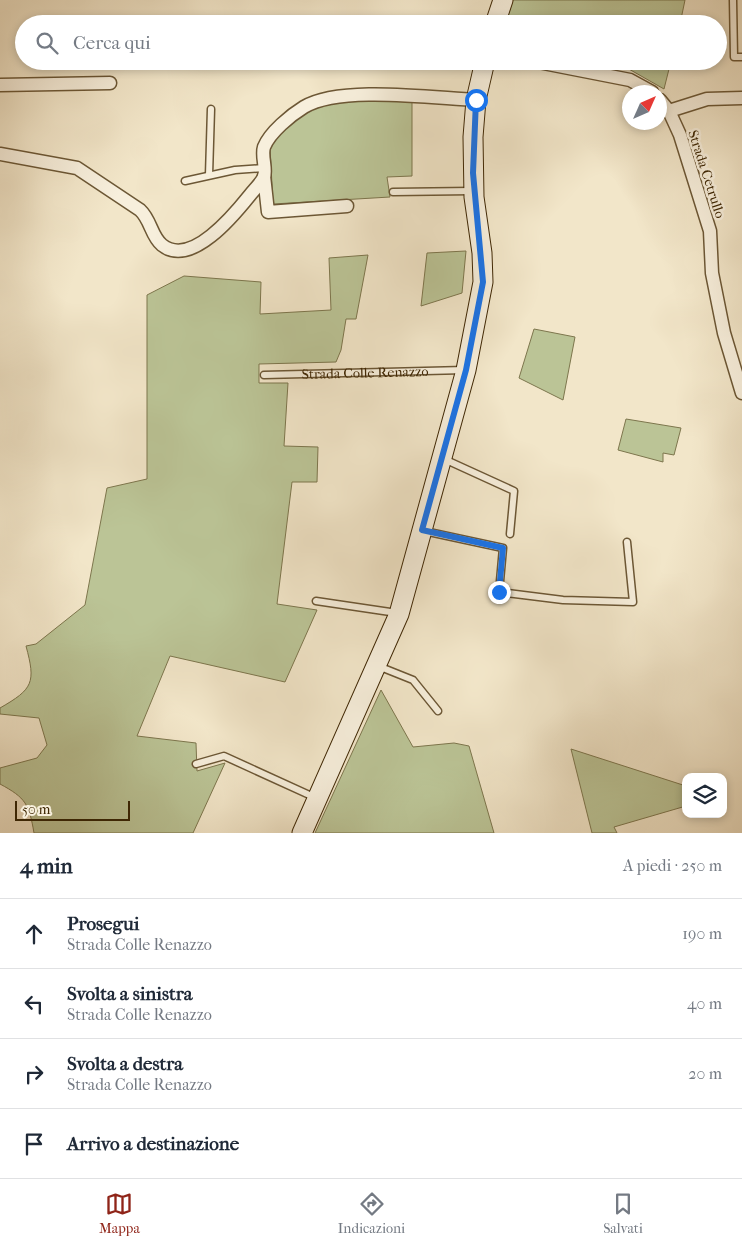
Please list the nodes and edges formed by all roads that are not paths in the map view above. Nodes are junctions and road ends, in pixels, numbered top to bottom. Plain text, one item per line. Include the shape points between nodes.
1 (503, 0) edge
2 (733, 0) edge
3 (499, 15) edge
4 (742, 57) edge
5 (483, 70) edge
6 (579, 70) edge
7 (110, 83) dead end
8 (0, 85) edge
9 (639, 85) edge
10 (742, 98) edge
11 (476, 100) junction
12 (211, 108) dead end
13 (667, 109) edge
14 (669, 111) junction
15 (0, 154) edge
16 (264, 172) junction
17 (209, 175) junction
18 (185, 181) dead end
19 (474, 190) junction
20 (393, 192) dead end
21 (347, 206) dead end
22 (466, 370) junction
23 (264, 375) dead end
24 (742, 393) edge
25 (443, 459) junction
26 (422, 530) junction
27 (510, 534) dead end
28 (627, 542) dead end
29 (316, 601) dead end
30 (399, 614) junction
31 (376, 666) junction
32 (438, 711) dead end
33 (196, 764) dead end
34 (317, 798) junction
35 (302, 833) edge

1 - 3 street
2 - 4 lane via 734,57
5 - 11 street
6 - 9 street via 630,80
7 - 8 street
10 - 14 street via 707,99
11 - 16 street via 357,94 323,98 304,107 278,129 264,148
11 - 19 street
12 - 17 lane
13 - 14 street, Strada Cetrullo
14 - 24 street, Strada Cetrullo via 680,135 710,231 712,273 724,333
15 - 16 street via 77,168 146,215 162,244 174,250 189,249 216,232 235,214
16 - 17 lane via 235,170
16 - 21 street via 268,212
17 - 18 lane
19 - 20 lane
19 - 22 street via 483,282
22 - 23 lane, Strada Colle Renazzo
22 - 25 street
25 - 26 street
25 - 27 lane via 514,491
26 - 28 lane via 503,548 499,592 563,600 632,602
26 - 30 street
29 - 30 lane
30 - 31 street
31 - 32 lane via 413,680
31 - 34 street
33 - 34 lane via 224,756
34 - 35 street

